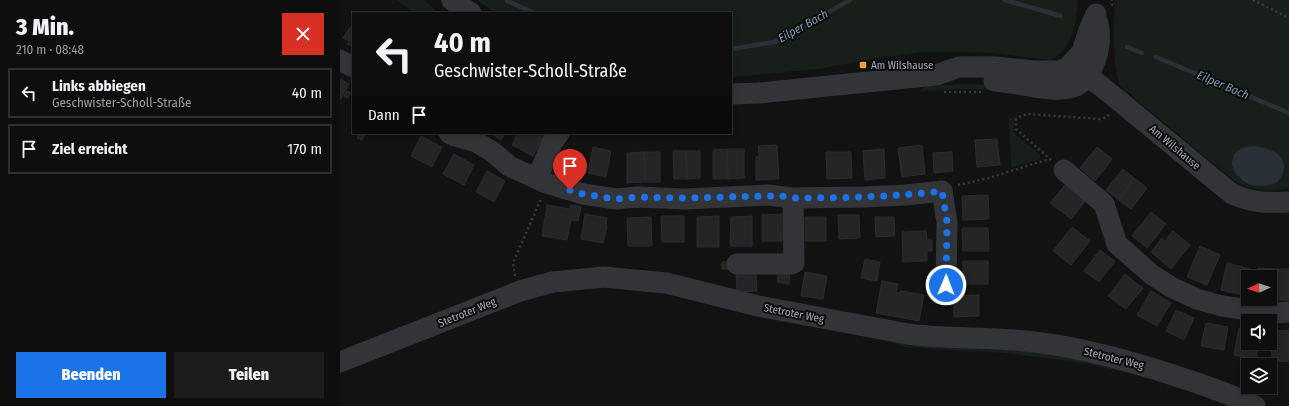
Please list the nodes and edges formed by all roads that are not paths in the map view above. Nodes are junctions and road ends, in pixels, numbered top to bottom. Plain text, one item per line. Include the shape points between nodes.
1 (452, 0) edge
2 (1096, 7) edge
3 (470, 12) edge
4 (340, 60) edge
5 (1073, 62) junction
6 (352, 66) edge
7 (936, 75) junction
8 (1088, 76) junction
9 (732, 94) edge
10 (451, 134) edge
11 (558, 134) edge
12 (1057, 165) road end
13 (541, 181) junction
14 (793, 198) junction
15 (1289, 202) edge
16 (737, 264) dead end
17 (946, 285) dead end
18 (1289, 312) edge
19 (340, 362) edge
20 (1255, 406) edge

1 - 3 street
2 - 5 street via 1082,52
2 - 8 street via 1100,30 1098,57
4 - 6 street
5 - 7 street via 1066,69 1056,71 959,67
5 - 8 street, Am Wilshause
7 - 8 street via 958,80 996,81 1065,89 1077,85
7 - 9 street
8 - 15 street, Am Wilshause via 1232,194 1263,203
10 - 13 street via 476,142 509,166
11 - 13 street via 552,143
12 - 18 street via 1104,204 1117,244 1171,287 1196,299 1222,306 1264,312
13 - 14 street via 583,194 616,199 768,196
14 - 16 street via 794,263
14 - 17 street via 863,198 942,191 947,222
19 - 20 street, Stetroter Weg via 520,291 553,282 604,277 666,283 758,306 908,334 1014,340 1095,352 1144,365

